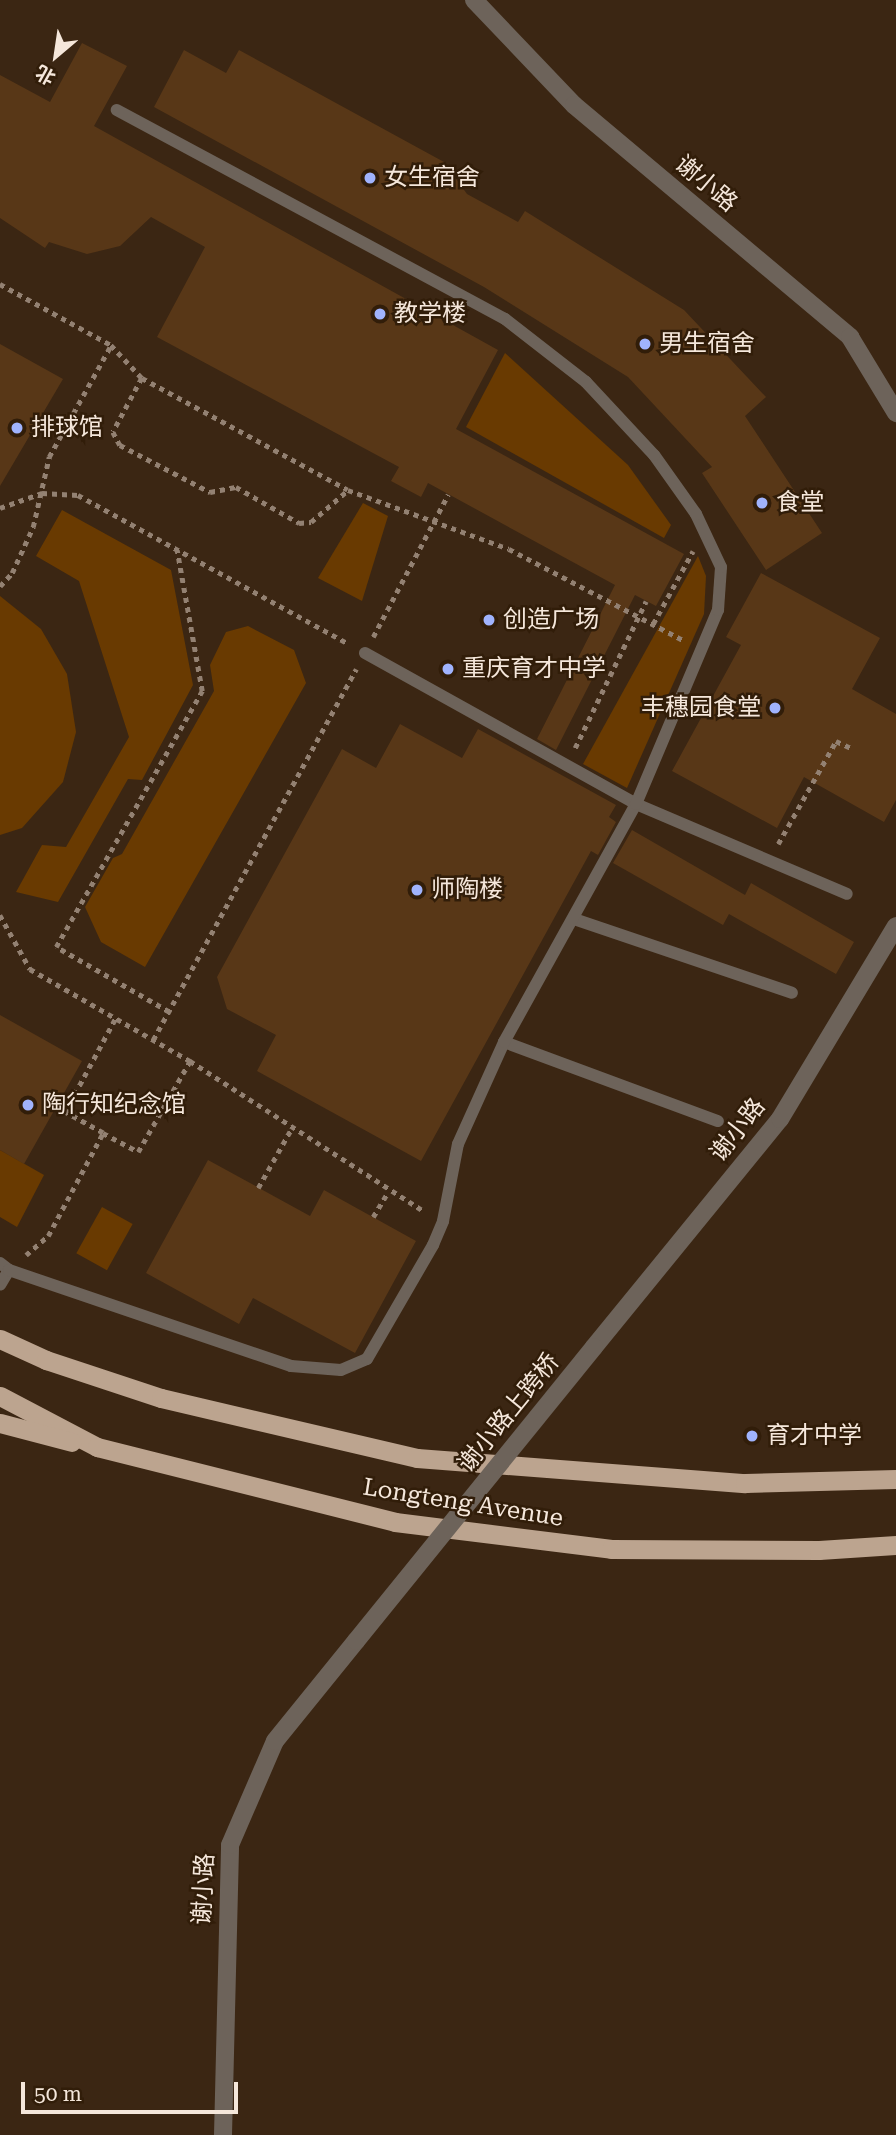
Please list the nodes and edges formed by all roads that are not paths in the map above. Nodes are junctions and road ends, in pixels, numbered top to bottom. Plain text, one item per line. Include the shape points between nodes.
1 (474, 0) edge
2 (117, 110) dead end
3 (896, 413) edge
4 (365, 653) road end
5 (636, 804) junction
6 (847, 894) dead end
7 (574, 919) junction
8 (896, 926) edge
9 (792, 993) dead end
10 (504, 1042) junction
11 (718, 1121) dead end
12 (5, 1266) edge
13 (0, 1286) edge
14 (0, 1339) edge
15 (594, 1347) joint
16 (0, 1396) edge
17 (0, 1423) edge
18 (97, 1447) junction
19 (896, 1479) edge
20 (896, 1545) edge
21 (355, 1641) joint
22 (223, 2135) edge

1 - 3 street, 谢小路 via 574,105 850,337
2 - 5 lane via 505,319 586,382 654,455 696,514 721,567 718,610 704,652
4 - 5 lane
5 - 6 lane
5 - 7 lane
7 - 9 lane
7 - 10 lane
8 - 15 street, 谢小路 via 780,1119
10 - 11 lane
10 - 12 lane via 458,1144 443,1221 367,1359 341,1370 291,1366
12 - 13 lane
14 - 19 highway, Longteng Avenue via 46,1360 161,1398 416,1458 745,1483
15 - 21 street, 谢小路上跨桥, bridge
16 - 18 highway, Longteng Avenue
17 - 18 highway
18 - 20 highway, Longteng Avenue via 395,1522 611,1549 819,1550
21 - 22 street, 谢小路 via 275,1741 230,1845

